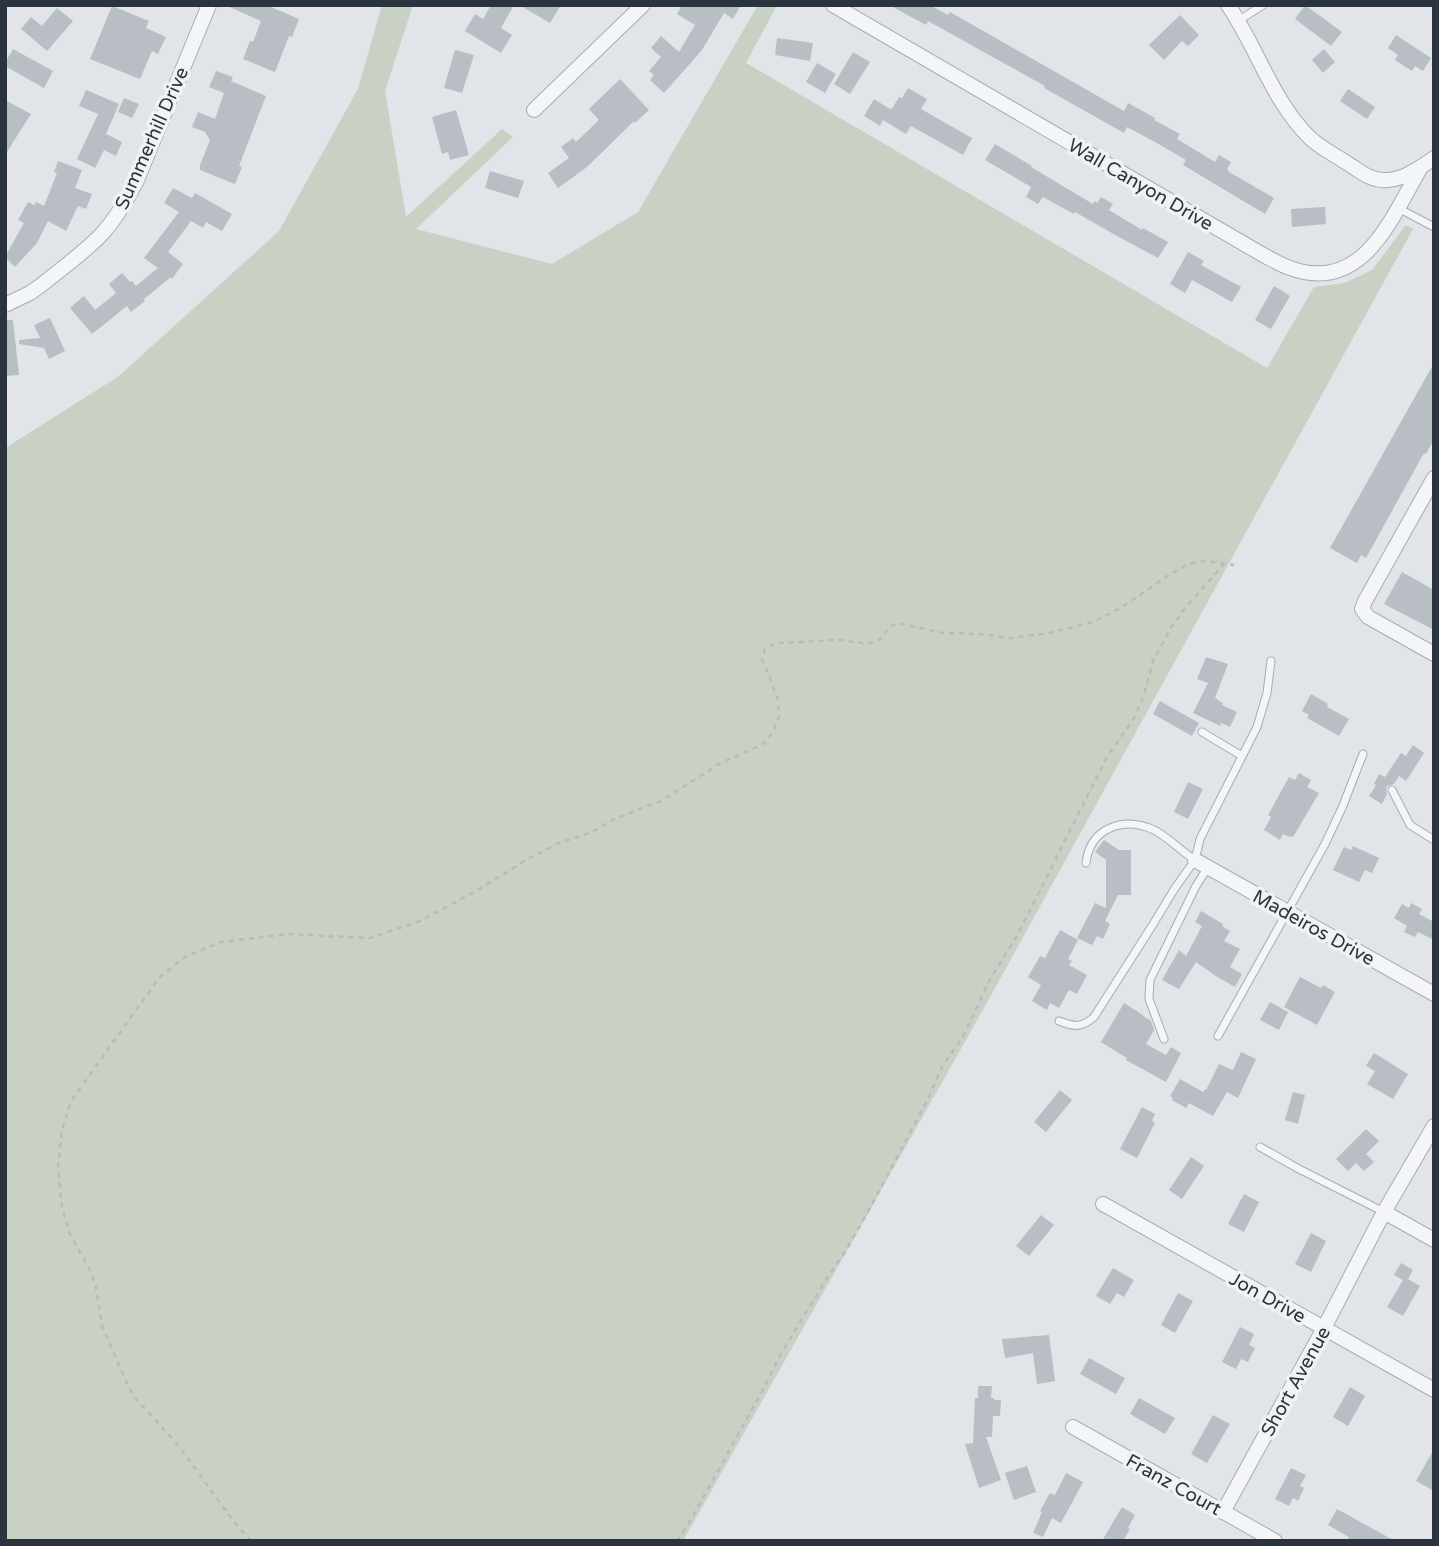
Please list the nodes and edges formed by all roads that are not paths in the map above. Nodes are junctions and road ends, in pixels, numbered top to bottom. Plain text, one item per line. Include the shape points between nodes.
1 (208, 5) edge
2 (643, 5) edge
3 (833, 5) edge
4 (1228, 5) edge
5 (1263, 5) edge
6 (1238, 21) junction
7 (534, 110) dead end
8 (1427, 163) edge
9 (1398, 208) junction
10 (1434, 228) edge
11 (5, 305) edge
12 (1433, 481) edge
13 (1434, 654) edge
14 (1271, 660) dead end
15 (1202, 732) dead end
16 (1363, 754) dead end
17 (1242, 756) junction
18 (1392, 790) dead end
19 (1434, 841) edge
20 (1086, 863) dead end
21 (1201, 864) junction
22 (1286, 912) junction
23 (1434, 994) edge
24 (1059, 1021) dead end
25 (1218, 1036) dead end
26 (1164, 1039) dead end
27 (1434, 1126) edge
28 (1261, 1147) dead end
29 (1103, 1204) dead end
30 (1384, 1212) junction
31 (1434, 1240) edge
32 (1324, 1328) junction
33 (1434, 1390) edge
34 (1073, 1427) dead end
35 (1223, 1511) junction
36 (1275, 1541) edge

1 - 11 street, Summerhill Drive via 137,180 116,217 40,286
2 - 7 street
3 - 9 street, Wall Canyon Drive via 1287,267 1319,274 1352,264 1377,243
4 - 6 street
5 - 6 lane
6 - 8 street via 1278,97 1312,141 1370,178 1397,180
8 - 9 street, Wall Canyon Drive
9 - 10 lane
12 - 13 street via 1362,608 1368,617
14 - 17 lane via 1263,710
15 - 17 lane
16 - 22 lane via 1325,844
17 - 21 lane via 1200,839
18 - 19 lane via 1410,825
20 - 21 lane via 1087,850 1101,833 1127,825 1151,829
21 - 22 street, Madeiros Drive
21 - 24 lane via 1174,888 1094,1017 1077,1026
21 - 26 lane via 1196,886 1150,981 1149,999
22 - 23 street, Madeiros Drive
22 - 25 lane
27 - 30 street, Short Avenue
28 - 30 lane
29 - 32 street, Jon Drive
30 - 31 street
30 - 32 street, Short Avenue
32 - 33 street, Jon Drive
32 - 35 street, Short Avenue
34 - 35 street, Franz Court
35 - 36 street, Franz Court

